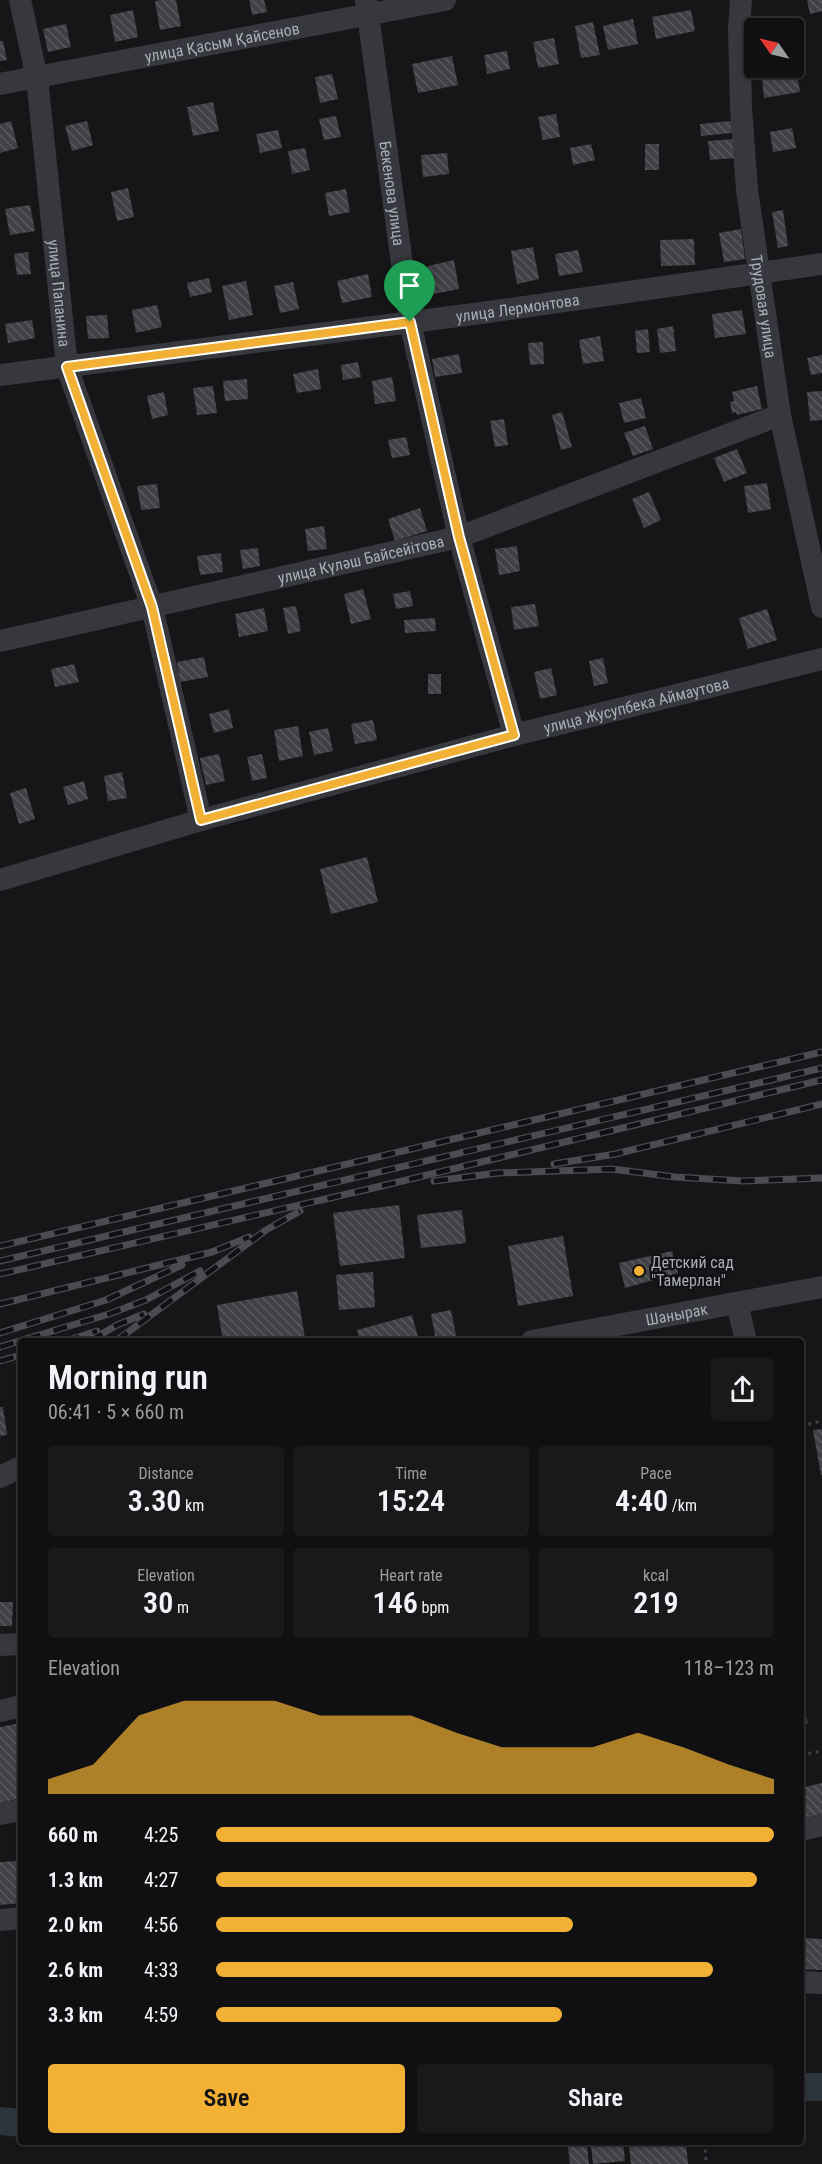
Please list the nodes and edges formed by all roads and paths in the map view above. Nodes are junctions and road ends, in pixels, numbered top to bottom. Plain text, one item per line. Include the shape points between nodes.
1 (20, 0) edge
2 (445, 0) edge
3 (741, 0) edge
4 (368, 7) edge
5 (37, 78) junction
6 (0, 84) edge
7 (822, 264) edge
8 (761, 274) junction
9 (410, 322) junction
10 (67, 367) junction
11 (0, 375) edge
12 (780, 415) junction
13 (459, 537) junction
14 (152, 607) junction
15 (822, 607) edge
16 (0, 641) edge
17 (822, 658) edge
18 (514, 735) junction
19 (201, 820) junction
20 (0, 880) edge
21 (822, 1287) edge
22 (737, 1303) junction
23 (548, 1338) edge
24 (745, 1338) edge
25 (822, 1421) edge
26 (804, 1424) edge
27 (18, 1468) edge
28 (0, 1477) edge
29 (18, 1644) edge
30 (0, 1645) edge
31 (18, 1707) edge
32 (0, 1711) edge
33 (822, 1751) edge
34 (804, 1754) edge
35 (18, 1811) edge
36 (0, 1814) edge
37 (822, 1825) edge
38 (804, 1829) edge
39 (18, 1918) edge
40 (0, 1920) edge
41 (804, 1983) edge
42 (822, 1983) edge
43 (705, 2145) edge
44 (706, 2164) edge

1 - 5 street, улица Папанина
2 - 4 street, улица Қасым Қайсенов
3 - 8 street, Трудовая улица via 741,107 747,190
4 - 5 street, улица Қасым Қайсенов
4 - 9 street, Бекенова улица
5 - 6 street, улица Қасым Қайсенов
5 - 10 street, улица Папанина
7 - 8 street, улица Лермонтова
8 - 9 street, улица Лермонтова
8 - 12 street, Трудовая улица
9 - 10 street, улица Лермонтова
9 - 13 street, Бекенова улица
10 - 11 street, улица Лермонтова
10 - 14 street, улица Папанина
12 - 13 street, улица Күләш Байсейітова
12 - 15 street, Трудовая улица
13 - 14 street, улица Күләш Байсейітова
13 - 18 street, Бекенова улица
14 - 16 street, улица Күләш Байсейітова
14 - 19 street, улица Папанина
17 - 18 street, улица Жусупбека Аймаутова
18 - 19 street, улица Жусупбека Аймаутова
19 - 20 street, улица Жусупбека Аймаутова
21 - 22 street, Шанырак
22 - 23 street, Шанырак
22 - 24 street
25 - 26 path
27 - 28 street
29 - 30 street
31 - 32 street
33 - 34 path
35 - 36 street
37 - 38 street
39 - 40 street
41 - 42 street
43 - 44 path

